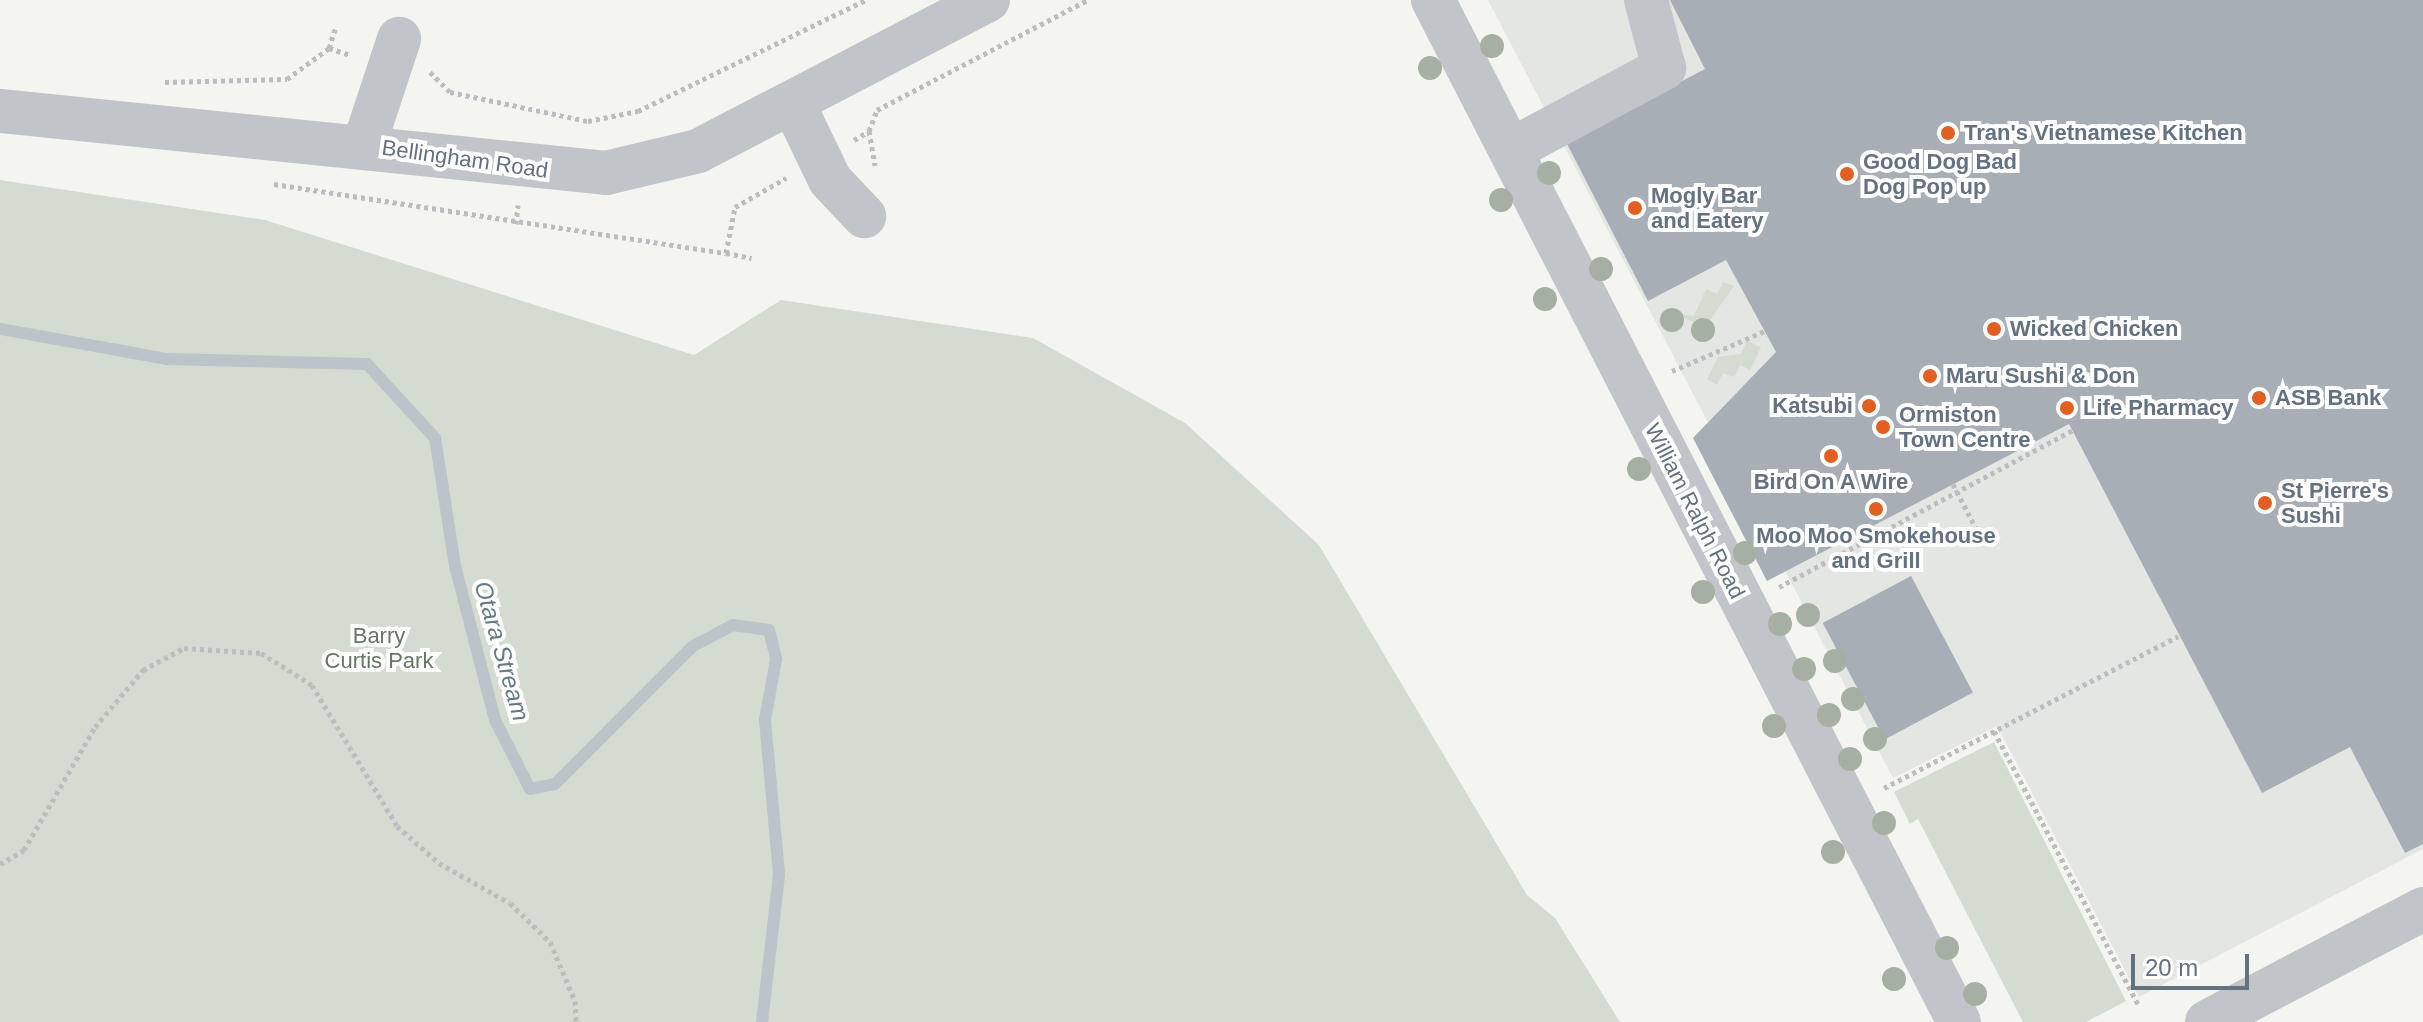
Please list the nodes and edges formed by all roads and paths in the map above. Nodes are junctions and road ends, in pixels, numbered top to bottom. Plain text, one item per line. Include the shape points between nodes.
1 (866, 0) edge
2 (988, 0) edge
3 (1087, 0) edge
4 (1433, 0) edge
5 (1646, 0) edge
6 (336, 26) dead end
7 (329, 48) junction
8 (411, 55) joint
9 (352, 56) dead end
10 (147, 82) dead end
11 (793, 103) junction
12 (0, 111) edge
13 (869, 131) junction
14 (846, 144) dead end
15 (364, 145) junction
16 (1511, 150) junction
17 (878, 171) dead end
18 (264, 183) dead end
19 (768, 188) dead end
20 (864, 216) dead end
21 (726, 253) junction
22 (752, 258) dead end
23 (1765, 331) dead end
24 (1672, 371) dead end
25 (2073, 430) dead end
26 (1953, 484) dead end
27 (1957, 492) junction
28 (1981, 538) dead end
29 (1779, 587) dead end
30 (2178, 636) dead end
31 (1994, 731) junction
32 (1847, 807) junction
33 (0, 864) edge
34 (2423, 909) edge
35 (2138, 1004) dead end
36 (576, 1022) edge
37 (1959, 1022) edge
38 (2207, 1022) edge

1 - 8 path via 638,111 588,121 450,92
2 - 11 street, Bellingham Road
3 - 13 path via 877,110
4 - 16 street, William Ralph Road
5 - 16 street via 1664,68
6 - 7 path
7 - 9 path
7 - 10 path via 310,69 287,79
8 - 15 street
11 - 15 street, Bellingham Road via 698,151 606,173 528,170
11 - 20 street via 830,180
12 - 15 street, Bellingham Road
13 - 14 path
13 - 17 path
16 - 32 street, William Ralph Road
18 - 21 path
19 - 21 path via 735,207
21 - 22 path
23 - 24 path
25 - 27 path
26 - 27 path
27 - 28 path
27 - 29 path
30 - 31 path
31 - 32 path
31 - 35 path
32 - 37 street, William Ralph Road
33 - 36 path via 24,850 95,727 143,670 184,648 261,653 312,685 397,826 439,863 510,903 550,942 575,1001
34 - 38 street

